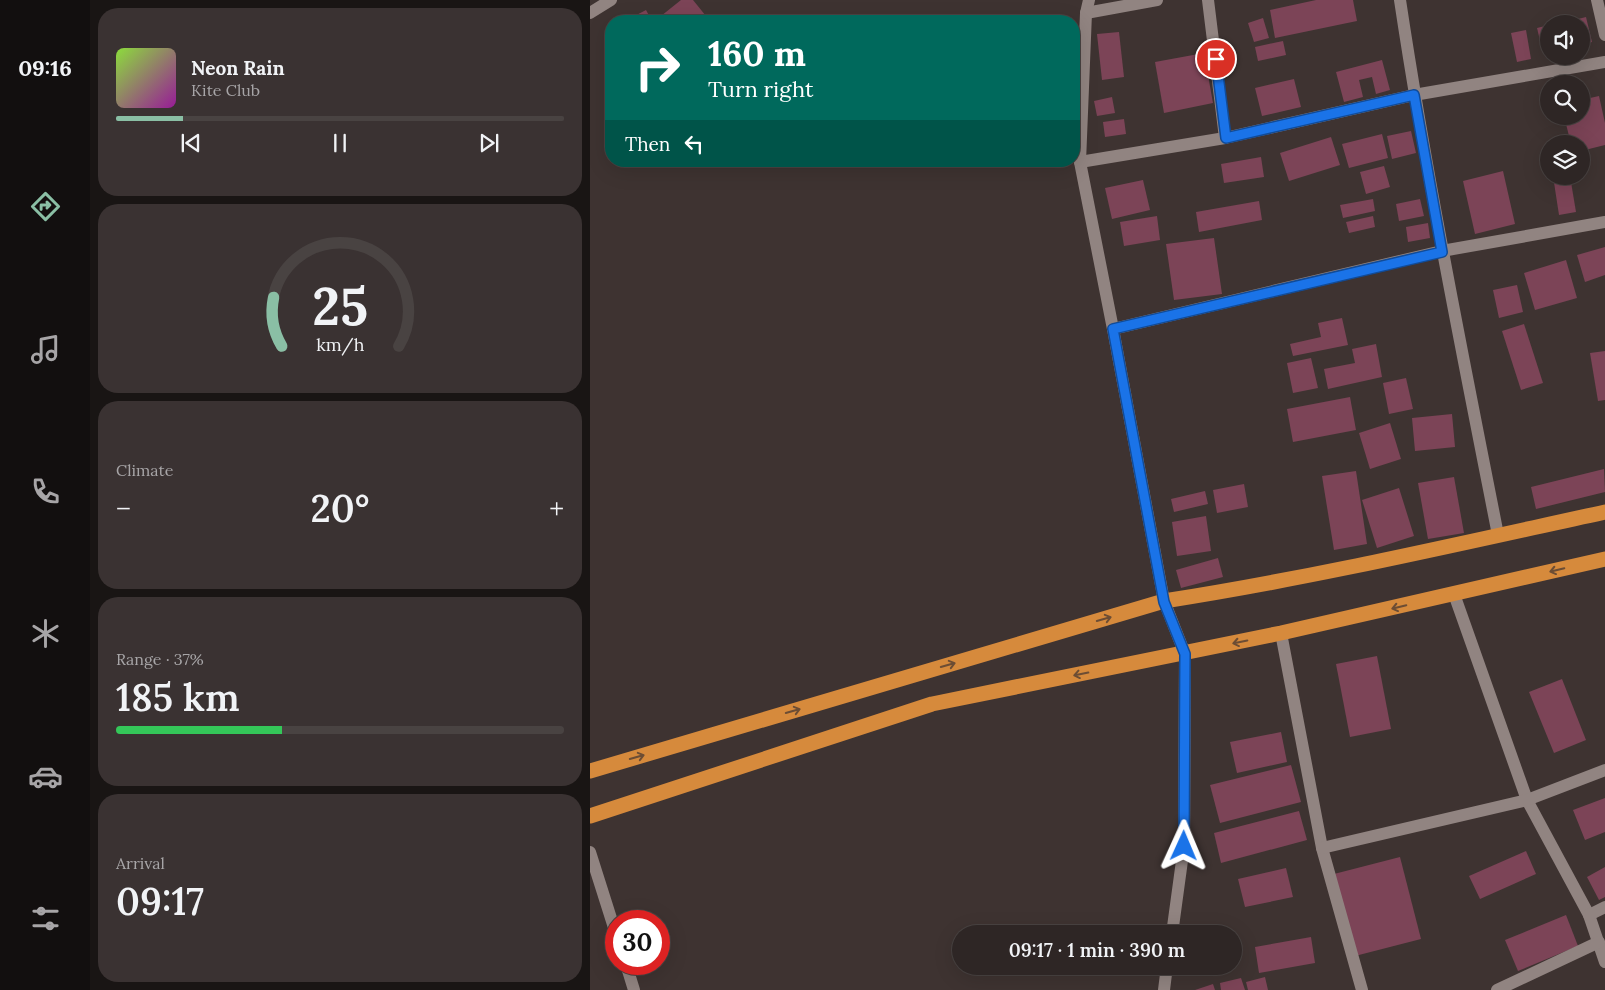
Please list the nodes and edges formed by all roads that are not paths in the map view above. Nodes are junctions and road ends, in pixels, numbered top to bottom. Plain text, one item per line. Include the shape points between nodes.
1 (611, 0) edge
2 (1089, 0) edge
3 (1157, 0) edge
4 (1208, 0) edge
5 (1400, 0) edge
6 (1596, 0) edge
7 (590, 13) edge
8 (1086, 13) junction
9 (1605, 35) edge
10 (1605, 62) edge
11 (1414, 95) junction
12 (1226, 138) junction
13 (1080, 162) junction
14 (1605, 222) edge
15 (1442, 252) junction
16 (1113, 329) junction
17 (1605, 512) edge
18 (1498, 535) junction
19 (1605, 559) edge
20 (1454, 594) junction
21 (1164, 602) junction
22 (1281, 633) junction
23 (1185, 654) junction
24 (1605, 770) edge
25 (590, 771) edge
26 (1526, 800) junction
27 (590, 816) edge
28 (1322, 848) junction
29 (590, 852) edge
30 (1605, 908) edge
31 (608, 910) edge
32 (1588, 915) junction
33 (1173, 925) edge
34 (1599, 942) junction
35 (1605, 962) edge
36 (629, 975) edge
37 (1166, 975) edge
38 (634, 990) edge
39 (1164, 990) edge
40 (1362, 990) edge
41 (1497, 990) edge

1 - 7 street
2 - 8 street
3 - 8 street
4 - 12 street
5 - 11 street
6 - 9 street
8 - 13 street
10 - 11 street
11 - 12 street
11 - 15 street
12 - 13 street
13 - 16 street
14 - 15 street
15 - 16 street
15 - 18 street
16 - 21 street
17 - 18 highway
18 - 21 highway via 1439,550
19 -> 20 highway
20 -> 22 highway
20 - 26 street
21 - 23 street
25 -> 21 highway
22 -> 23 highway
22 - 28 street
23 -> 27 highway via 932,704
23 - 33 street via 1184,846
24 - 26 street
26 - 28 street
26 - 32 street
28 - 40 street
29 - 31 street
30 - 32 street
32 - 34 street
34 - 35 street
34 - 41 street
36 - 38 street
37 - 39 street

